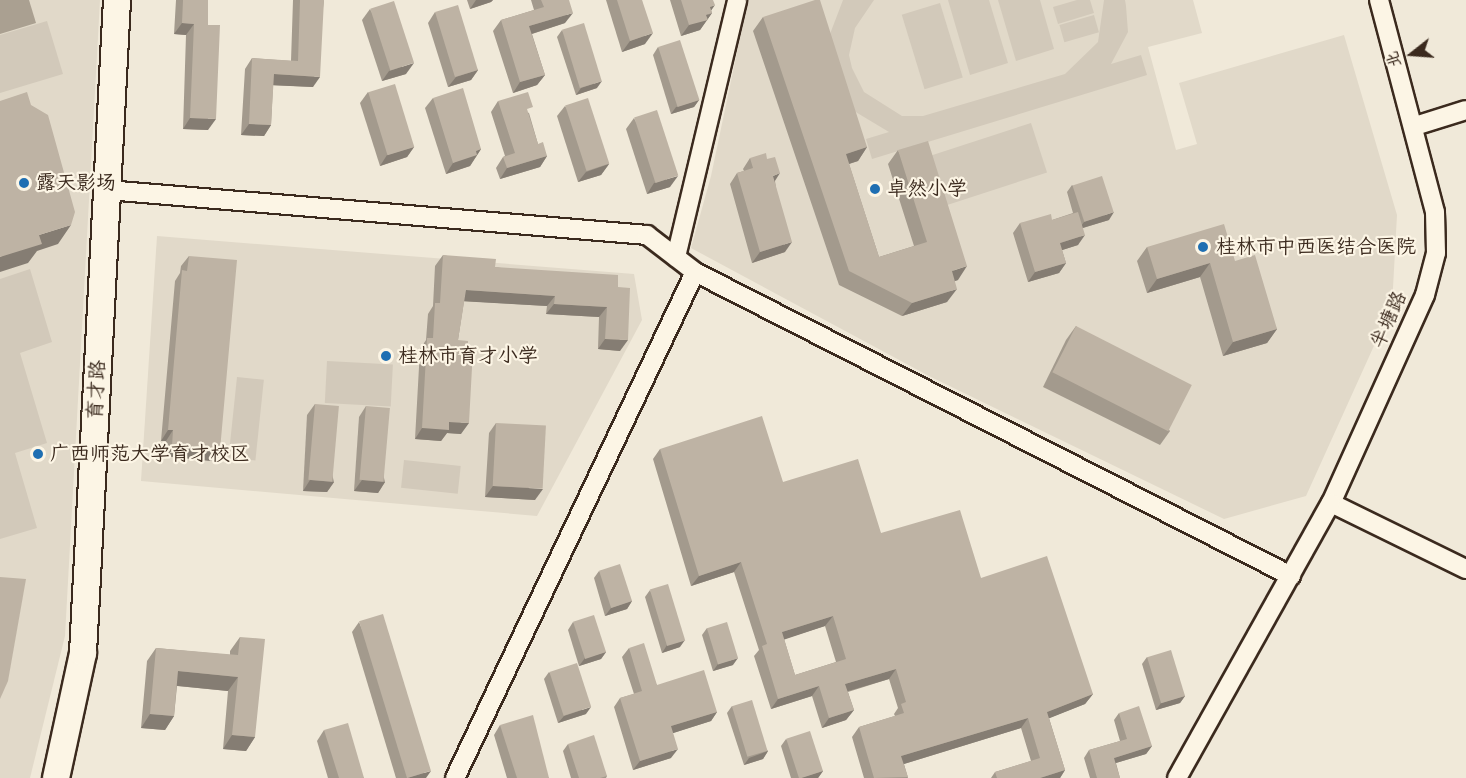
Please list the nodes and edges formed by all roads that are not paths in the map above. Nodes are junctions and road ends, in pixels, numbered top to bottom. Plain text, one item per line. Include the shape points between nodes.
1 (117, 0) edge
2 (737, 0) edge
3 (1379, 0) edge
4 (1466, 111) edge
5 (1415, 126) junction
6 (107, 190) junction
7 (676, 257) junction
8 (695, 272) junction
9 (1331, 503) junction
10 (1466, 569) edge
11 (1291, 576) junction
12 (56, 778) edge
13 (455, 778) edge
14 (1176, 778) edge

1 - 6 main road, 育才路
2 - 7 street
3 - 5 street, 半塘路
4 - 5 street
5 - 9 street, 半塘路 via 1435,212 1436,253 1425,295
6 - 7 street via 647,235
6 - 12 main road, 育才路 via 82,653
7 - 8 street
8 - 11 street
8 - 13 street
9 - 10 street
9 - 11 street, 半塘路
11 - 14 street, 半塘路

